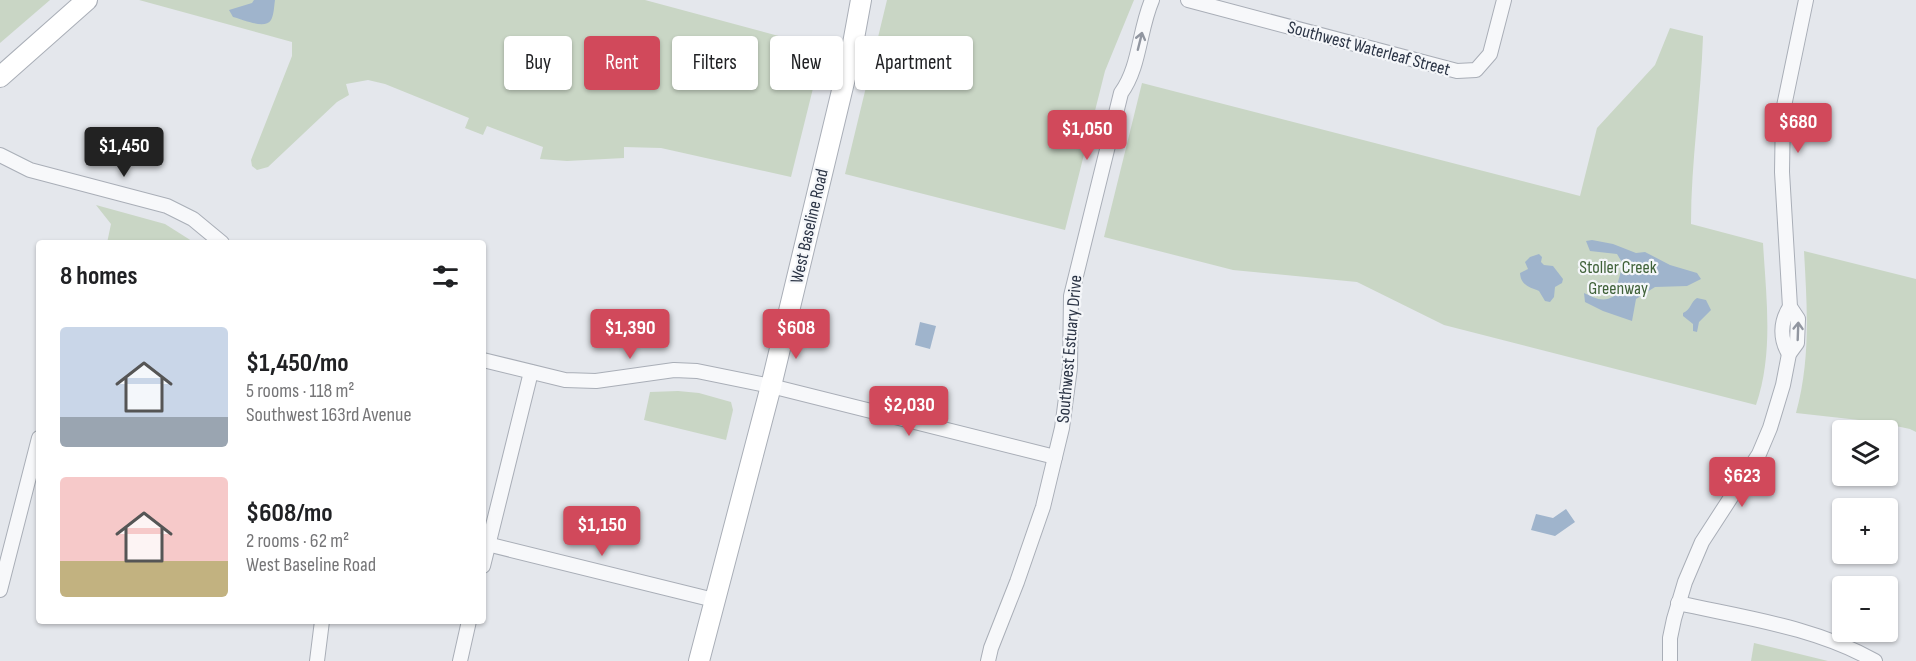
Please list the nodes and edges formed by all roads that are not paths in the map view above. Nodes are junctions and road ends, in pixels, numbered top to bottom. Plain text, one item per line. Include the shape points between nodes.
1 (87, 0) edge
2 (861, 0) edge
3 (1152, 0) edge
4 (1188, 0) edge
5 (1504, 0) edge
6 (1806, 0) edge
7 (0, 77) edge
8 (0, 155) edge
9 (218, 240) edge
10 (486, 361) edge
11 (531, 372) junction
12 (771, 386) junction
13 (36, 450) edge
14 (1055, 457) junction
15 (486, 544) edge
16 (0, 590) edge
17 (714, 600) junction
18 (1678, 603) junction
19 (322, 624) edge
20 (468, 624) edge
21 (317, 661) edge
22 (460, 661) edge
23 (699, 661) edge
24 (988, 661) edge
25 (1670, 661) edge
26 (1875, 661) edge

1 - 7 street
2 - 12 street, West Baseline Road
14 -> 3 street, Southwest Estuary Drive via 1070,368 1071,296 1121,93 1129,82
4 - 5 street, Southwest Waterleaf Street via 1457,71 1476,70 1490,54
6 - 18 street via 1783,111 1782,172 1790,307 1783,318 1783,344 1789,354 1783,385 1759,454 1701,542
8 - 9 street via 30,170 167,206 193,219
10 - 11 street
11 - 12 street via 565,380 596,381 674,370 697,371
11 - 15 street
12 - 14 street
12 - 17 street, West Baseline Road
13 - 16 street
14 - 24 street, Southwest Estuary Drive via 1043,507
15 - 17 street
17 - 23 street, West Baseline Road
18 - 25 street via 1670,638
18 - 26 street via 1819,635
19 - 21 street
20 - 22 street

